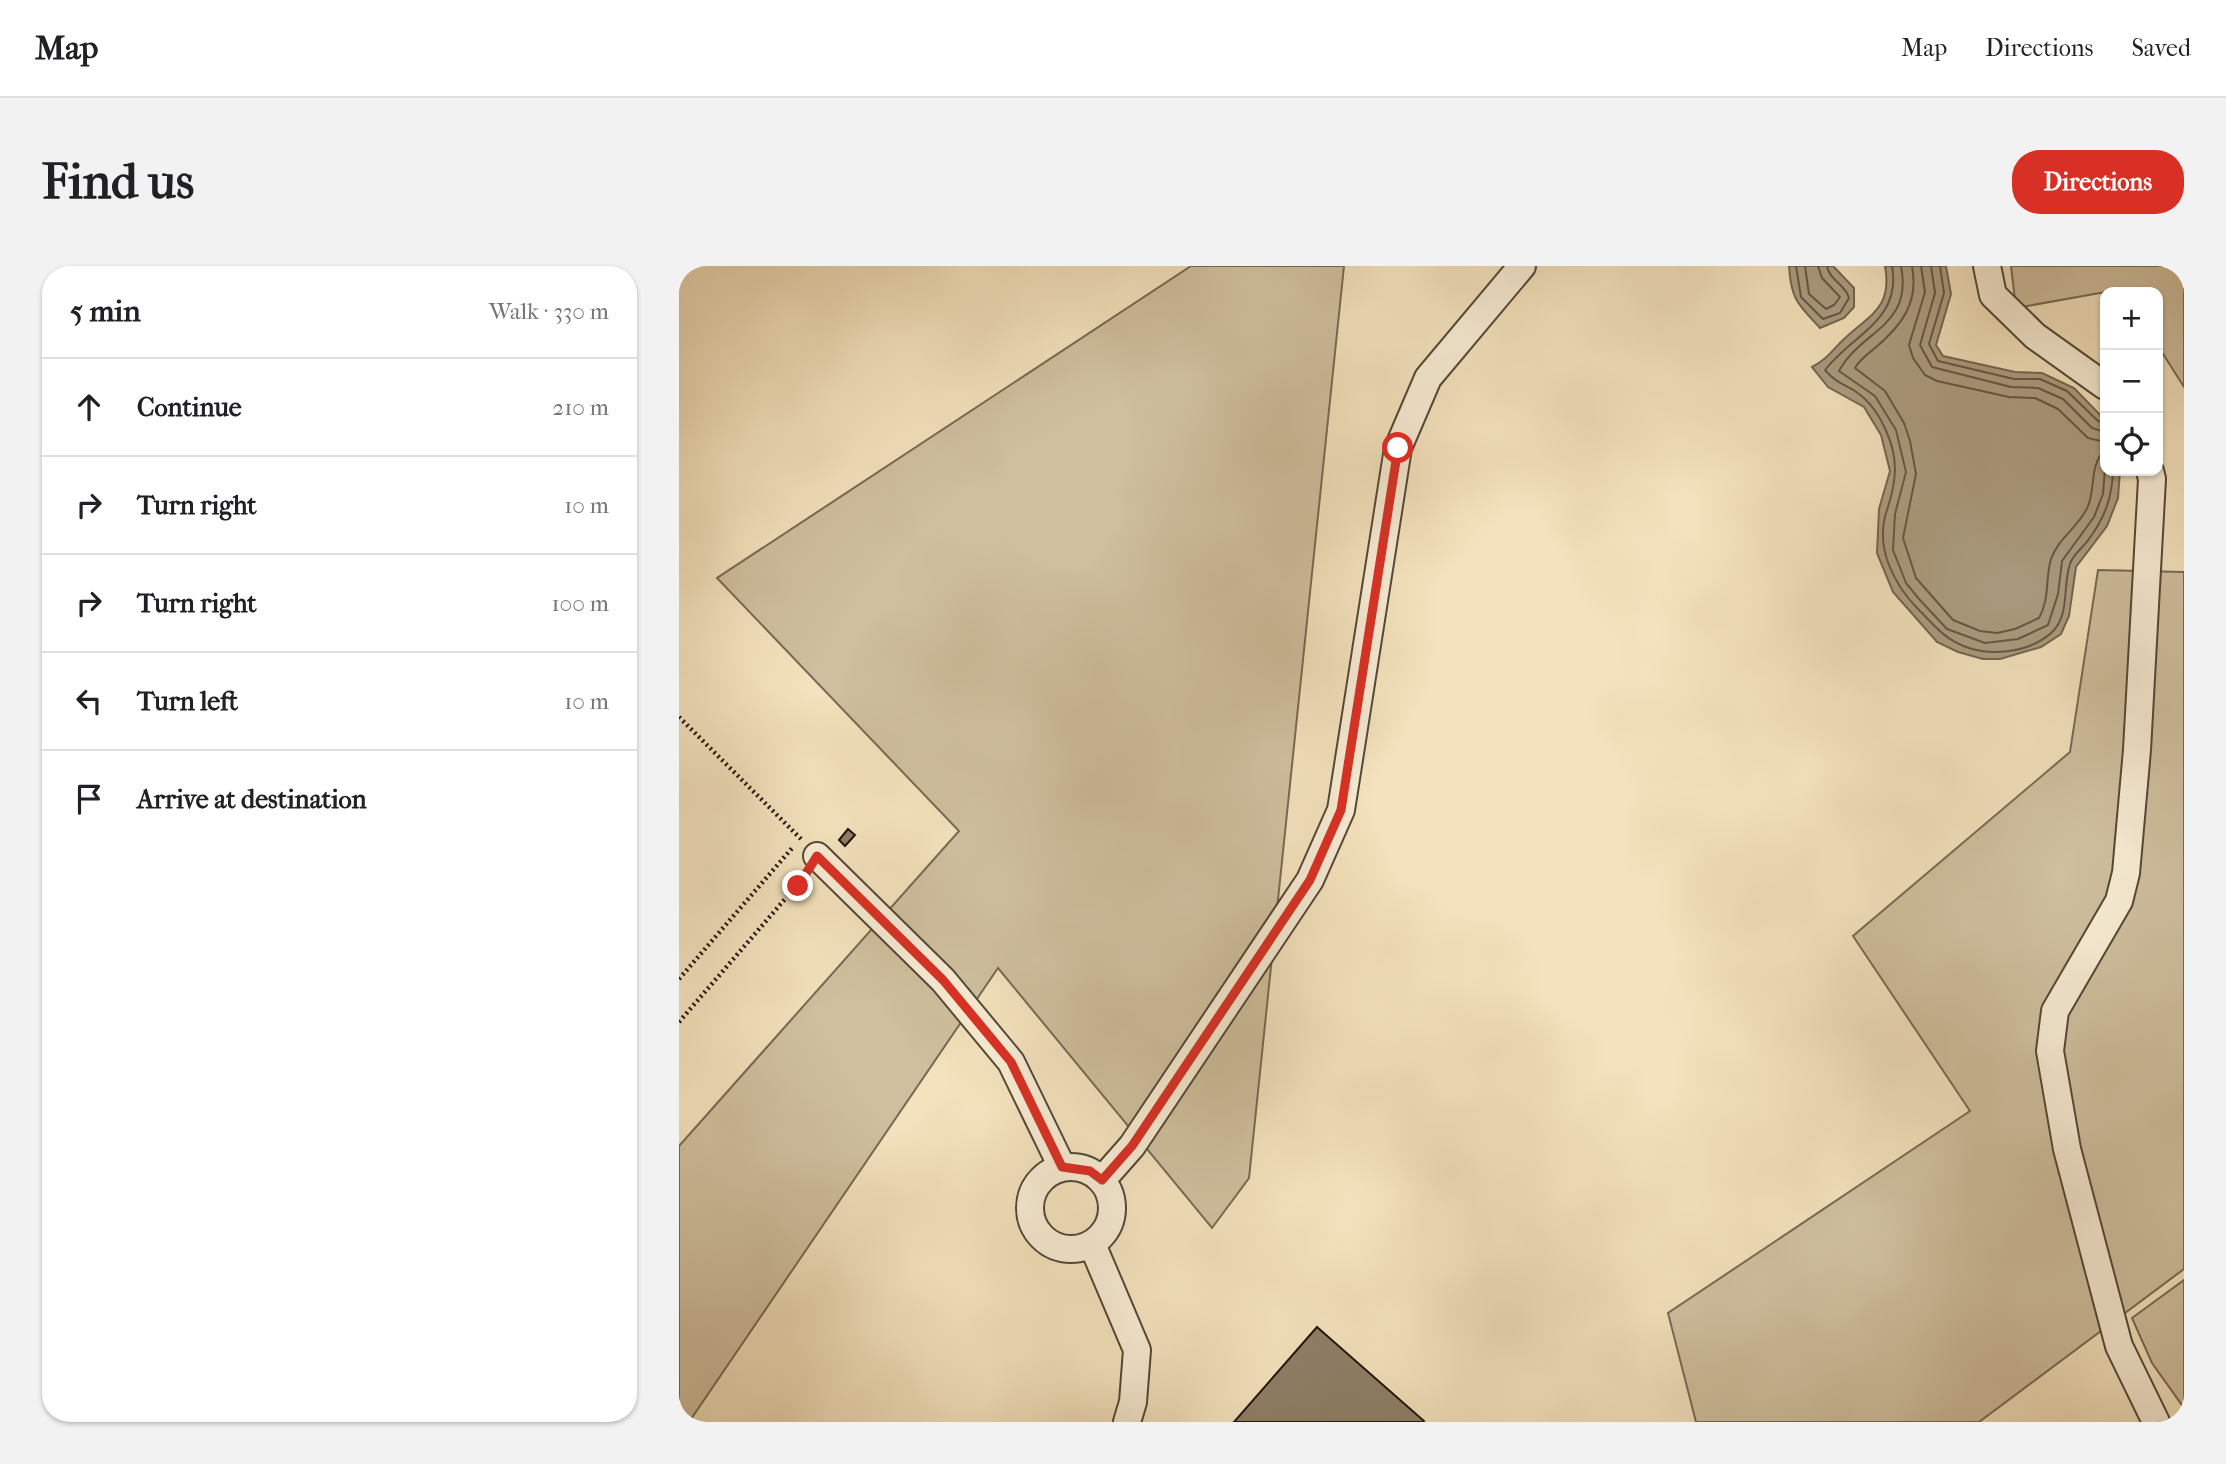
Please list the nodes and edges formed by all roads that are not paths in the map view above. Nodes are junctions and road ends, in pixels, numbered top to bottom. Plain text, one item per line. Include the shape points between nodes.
1 (1522, 266) edge
2 (1987, 266) edge
3 (2100, 382) edge
4 (2151, 476) edge
5 (809, 847) road end
6 (1062, 1167) junction
7 (1102, 1180) junction
8 (1092, 1244) junction
9 (1127, 1422) edge
10 (2156, 1422) edge

1 - 7 lane via 1428,378 1398,448 1341,810 1310,880 1132,1146
2 - 3 lane via 1993,295 2035,336
4 - 10 lane via 2126,873 2119,901 2055,1011 2050,1051 2067,1149 2119,1346
5 - 6 lane via 943,980 1011,1062
6 - 7 lane via 1090,1171
6 - 8 lane via 1038,1182 1030,1209 1033,1223 1040,1235 1064,1249
7 - 8 lane via 1109,1190 1112,1214 1102,1236
8 - 9 lane via 1136,1350

